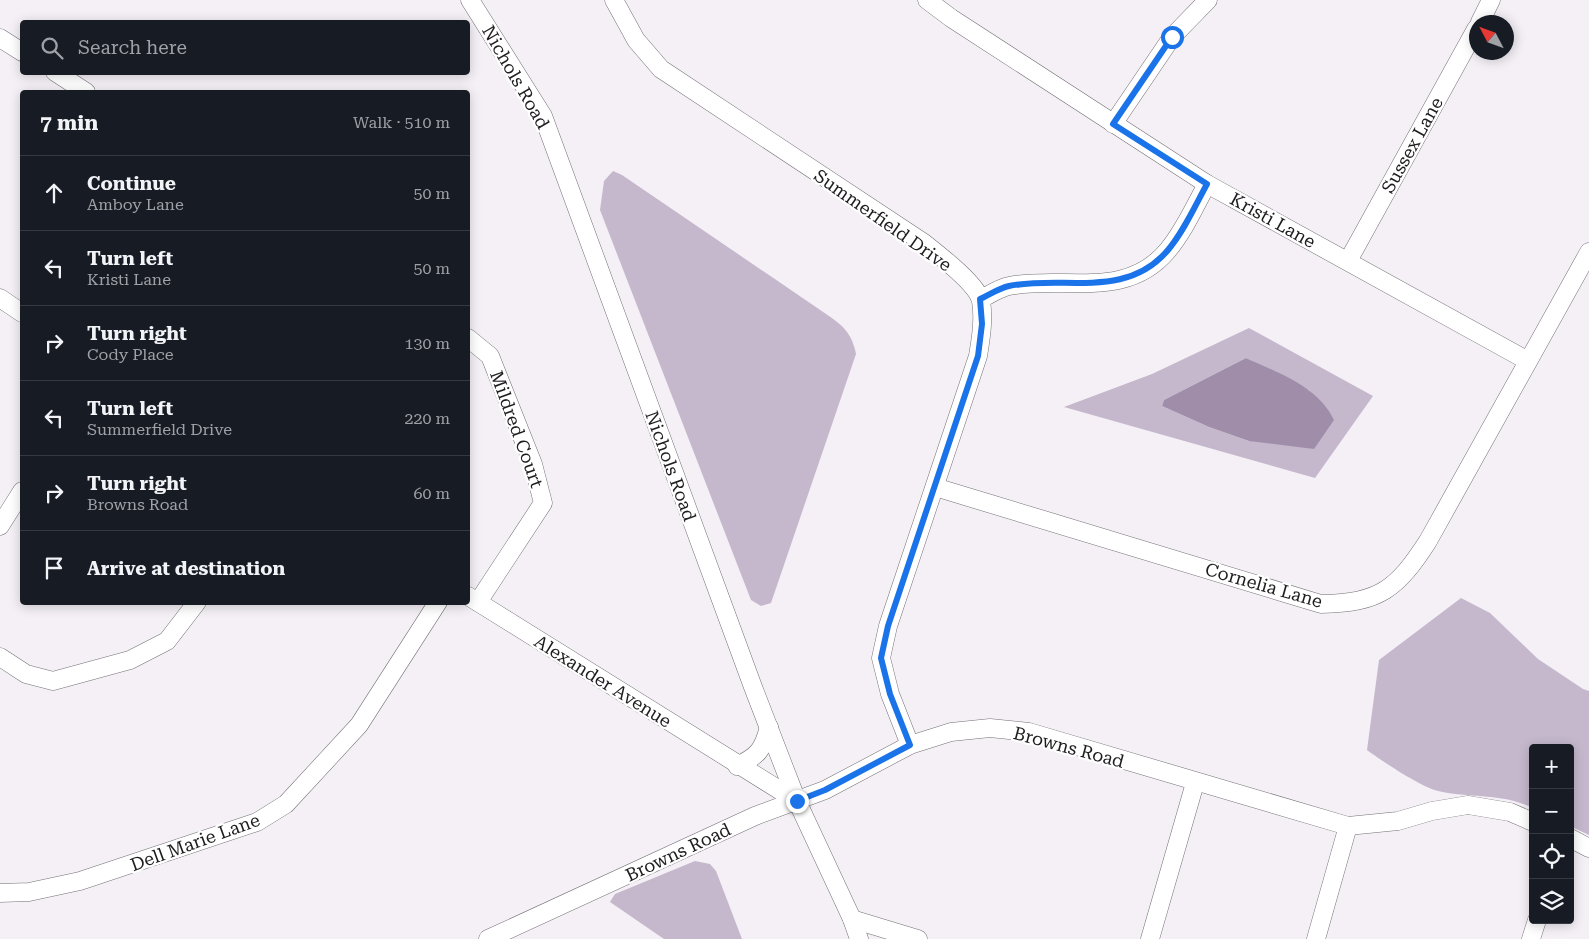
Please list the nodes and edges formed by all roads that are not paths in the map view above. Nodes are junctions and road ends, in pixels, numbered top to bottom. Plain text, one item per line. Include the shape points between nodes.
1 (470, 0) edge
2 (614, 0) edge
3 (927, 0) edge
4 (1208, 0) edge
5 (1491, 0) edge
6 (1484, 15) edge
7 (0, 38) edge
8 (1469, 42) edge
9 (20, 51) edge
10 (60, 75) edge
11 (83, 90) edge
12 (1113, 124) junction
13 (1207, 184) junction
14 (1589, 252) edge
15 (1348, 261) junction
16 (0, 298) edge
17 (980, 299) junction
18 (20, 312) edge
19 (470, 340) edge
20 (1528, 361) junction
21 (935, 487) junction
22 (20, 494) edge
23 (0, 526) edge
24 (473, 599) edge
25 (195, 605) edge
26 (436, 605) edge
27 (0, 657) edge
28 (768, 727) junction
29 (910, 745) junction
30 (737, 766) junction
31 (1195, 783) junction
32 (797, 801) junction
33 (1529, 820) edge
34 (1348, 826) junction
35 (1574, 840) edge
36 (1589, 848) edge
37 (0, 893) edge
38 (852, 920) junction
39 (1536, 924) edge
40 (488, 939) edge
41 (859, 939) edge
42 (918, 939) edge
43 (1150, 939) edge
44 (1316, 939) edge
45 (1531, 939) edge

1 - 28 street, Nichols Road via 543,116
2 - 17 street, Summerfield Drive via 636,40 661,69 924,243 953,265
3 - 12 street, Kristi Lane
4 - 12 street via 1172,37
5 - 6 street
7 - 9 street
8 - 15 street, Sussex Lane
10 - 11 street
12 - 13 street, Kristi Lane
13 - 15 street, Kristi Lane
13 - 17 street via 1168,250 1152,266 1132,277 1112,282 1008,286
14 - 20 street, Cornelia Lane
15 - 20 street, Kristi Lane
16 - 18 street
17 - 21 street via 982,324 978,356
19 - 24 street, Mildred Court via 490,356 533,464 543,503
20 - 21 street, Cornelia Lane via 1408,572 1379,594 1352,603 1321,604
21 - 29 street via 888,626 881,658 890,694
22 - 23 street
24 - 30 street, Alexander Avenue
25 - 27 street via 167,641 130,660 53,681 26,674
26 - 37 street, Dell Marie Lane via 358,725 286,804 257,822 80,880 29,892
28 - 30 street via 762,748 752,760
28 - 32 street, Nichols Road
29 - 31 street, Browns Road via 951,732 990,728 1029,732
29 - 32 street, Browns Road via 825,790
30 - 32 street, Alexander Avenue
31 - 34 street, Browns Road
31 - 43 street
32 - 38 street, Nichols Road
32 - 40 street, Browns Road via 755,816
33 - 34 street, Browns Road via 1510,812 1468,805 1398,821
34 - 44 street
35 - 36 street
38 - 41 street, Nichols Road
38 - 42 street
39 - 45 street

